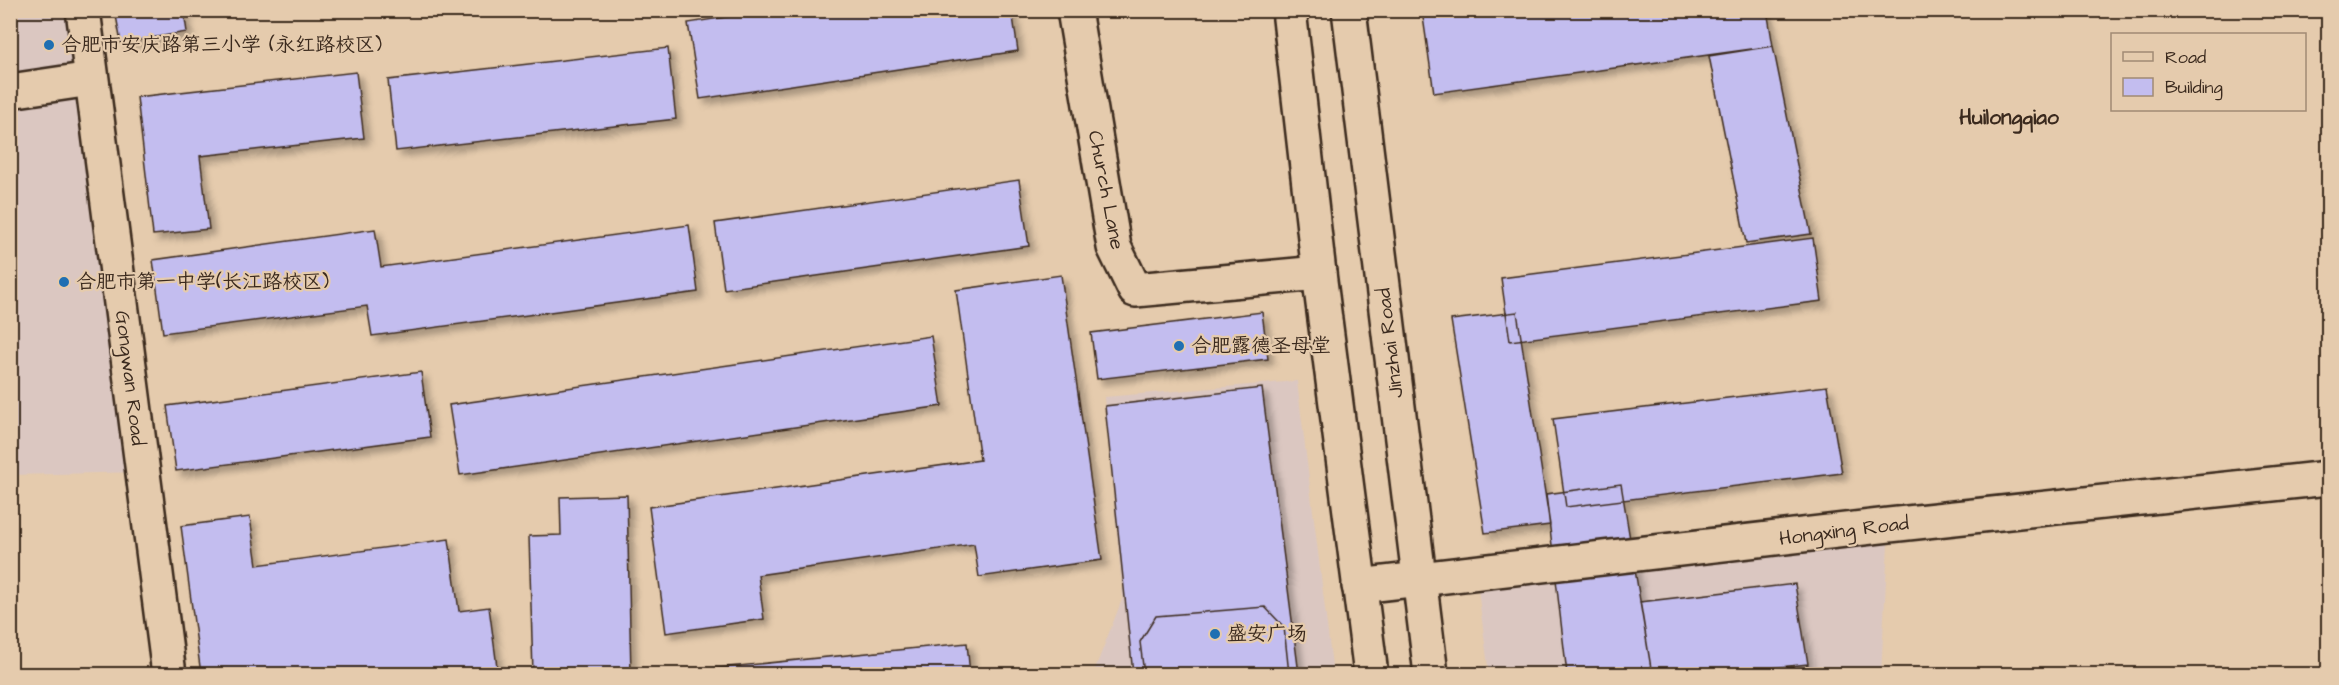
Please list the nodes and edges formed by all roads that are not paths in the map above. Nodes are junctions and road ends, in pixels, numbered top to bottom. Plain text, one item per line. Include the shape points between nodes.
1 (83, 10) edge
2 (1074, 10) edge
3 (1289, 10) edge
4 (1349, 10) edge
5 (91, 79) junction
6 (10, 91) edge
7 (1319, 273) junction
8 (2328, 478) edge
9 (1419, 580) junction
10 (1359, 586) junction
11 (169, 675) edge
12 (1371, 675) edge
13 (1431, 675) edge

1 - 5 street, Gongwan Road
2 - 7 street, Church Lane via 1114,247 1135,290
3 - 7 street
4 - 9 street, Jinzhai Road
5 - 6 street
5 - 11 street, Gongwan Road
7 - 10 street
8 - 9 street, Hongxing Road
9 - 10 street, Hongxing Road
9 - 13 street, Jinzhai Road
10 - 12 street

